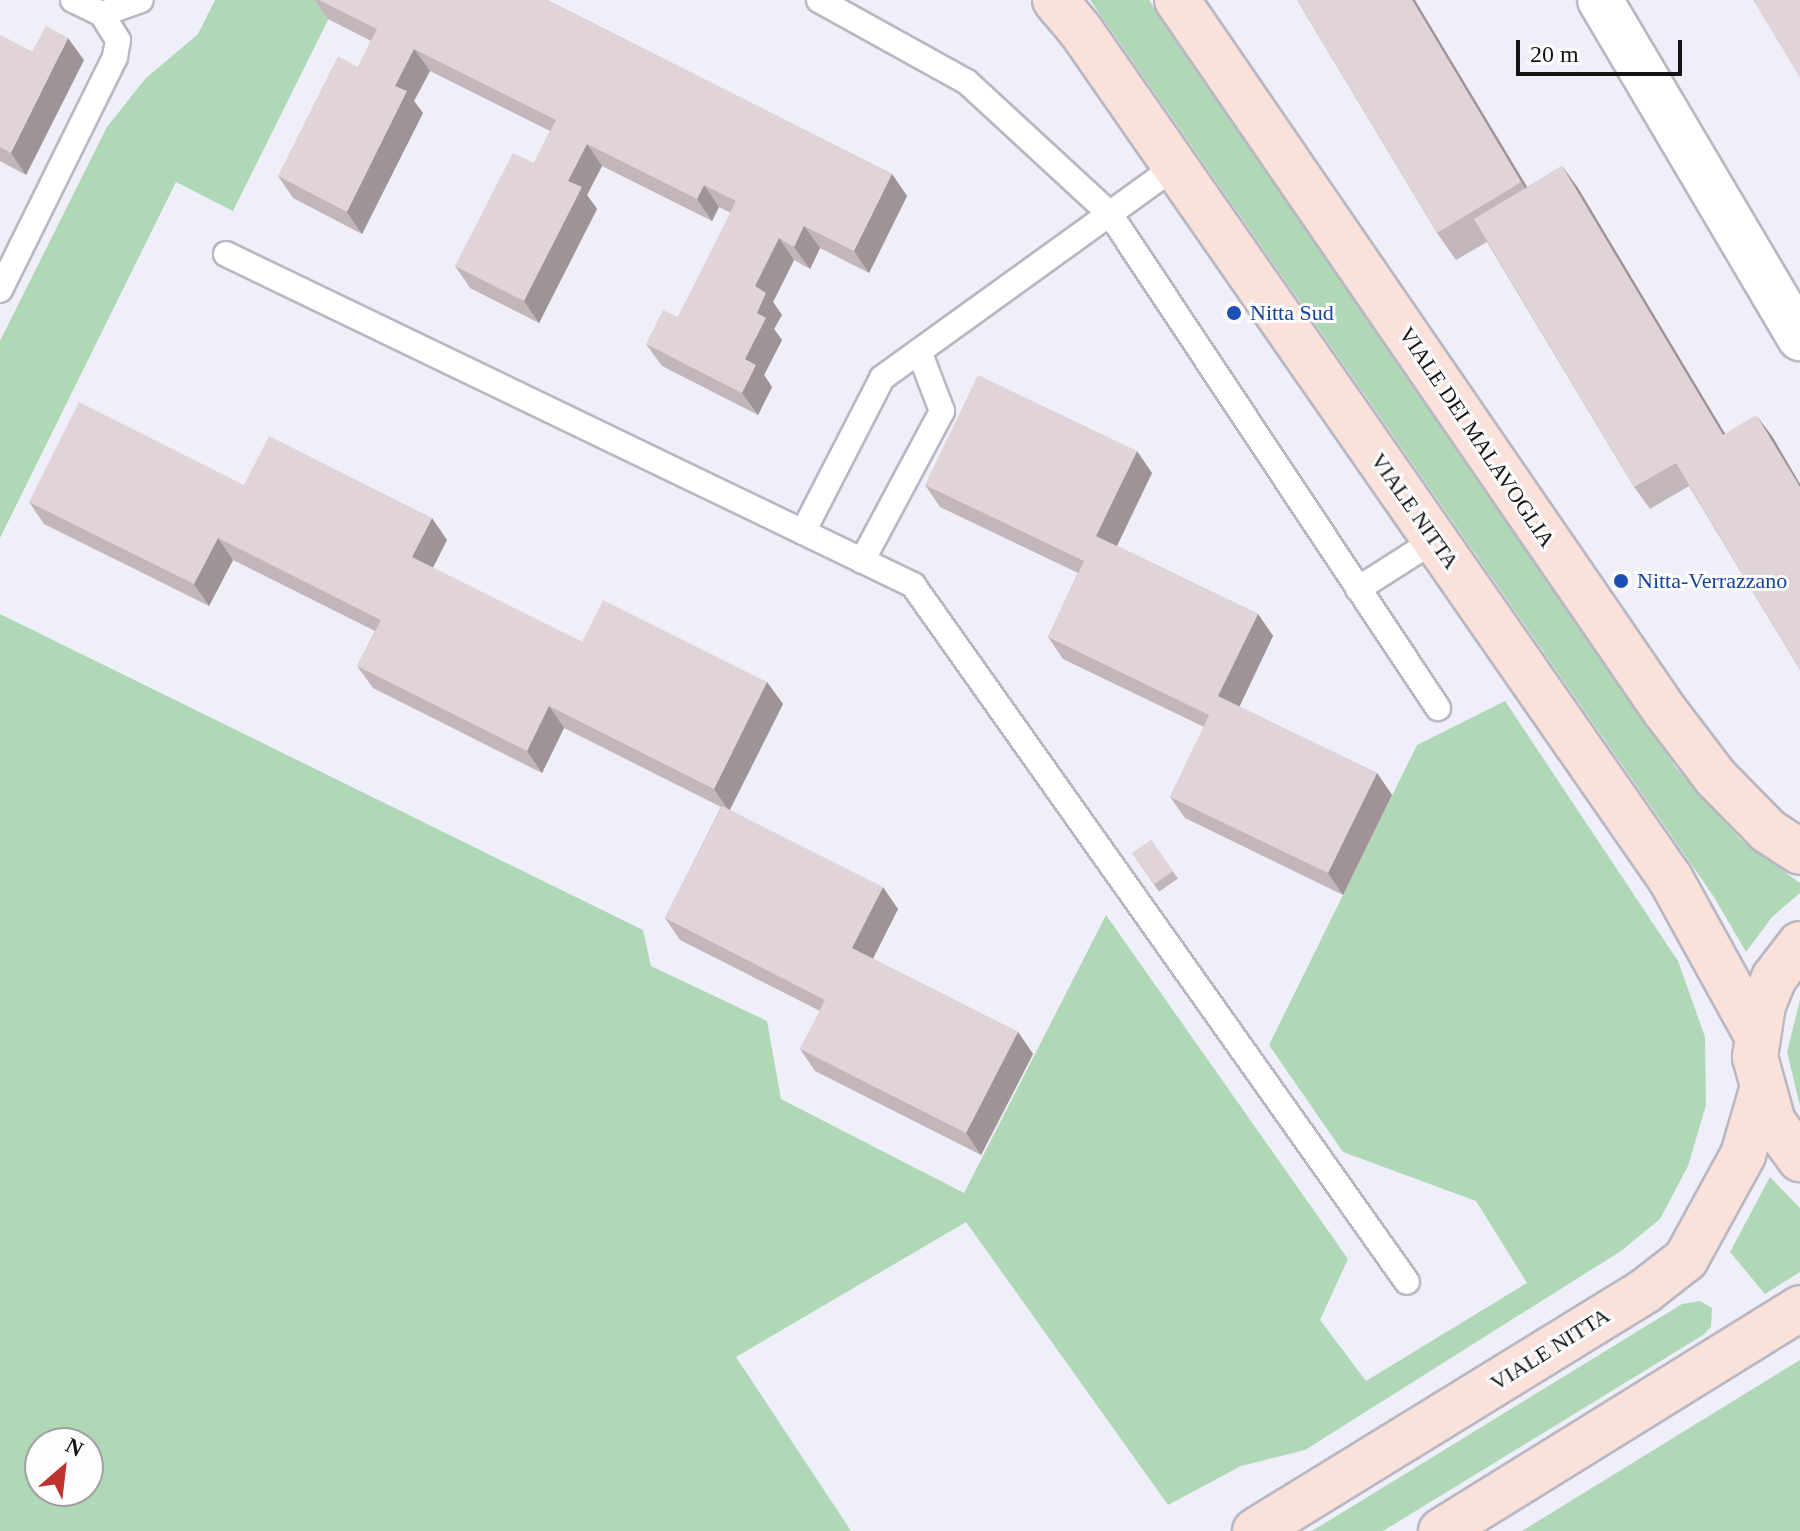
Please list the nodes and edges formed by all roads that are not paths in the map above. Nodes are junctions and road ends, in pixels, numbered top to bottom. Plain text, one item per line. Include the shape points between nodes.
1 (73, 0) edge
2 (141, 0) edge
3 (819, 0) edge
4 (1055, 0) edge
5 (1177, 0) edge
6 (1600, 0) edge
7 (102, 14) junction
8 (1175, 167) junction
9 (1110, 214) junction
10 (226, 254) dead end
11 (0, 290) edge
12 (1800, 338) edge
13 (919, 351) junction
14 (803, 532) junction
15 (1435, 540) junction
16 (862, 561) junction
17 (1358, 589) junction
18 (1438, 708) dead end
19 (1800, 852) edge
20 (1800, 944) edge
21 (1756, 1034) junction
22 (1761, 1093) junction
23 (1800, 1159) edge
24 (1407, 1282) dead end
25 (1800, 1308) edge
26 (1255, 1531) edge
27 (1441, 1531) edge

1 - 7 lane
2 - 7 lane
3 - 9 lane via 967,82
4 - 8 main road, VIALE NITTA
5 - 19 main road, VIALE DEI MALAVOGLIA via 1665,711 1716,778 1768,831
6 - 12 street
7 - 11 lane via 118,40 115,57
8 - 9 lane
8 - 15 main road, VIALE NITTA
9 - 13 lane
9 - 17 lane
10 - 14 lane
13 - 14 lane via 882,378
13 - 16 lane via 942,411
14 - 16 lane
15 - 17 lane
15 - 21 main road, VIALE NITTA via 1670,878
16 - 24 lane via 913,585
17 - 18 lane
20 - 21 main road via 1774,978
21 - 22 main road
22 - 23 main road via 1773,1122
22 - 26 main road, VIALE NITTA via 1743,1155 1686,1259 1645,1291
25 - 27 main road

